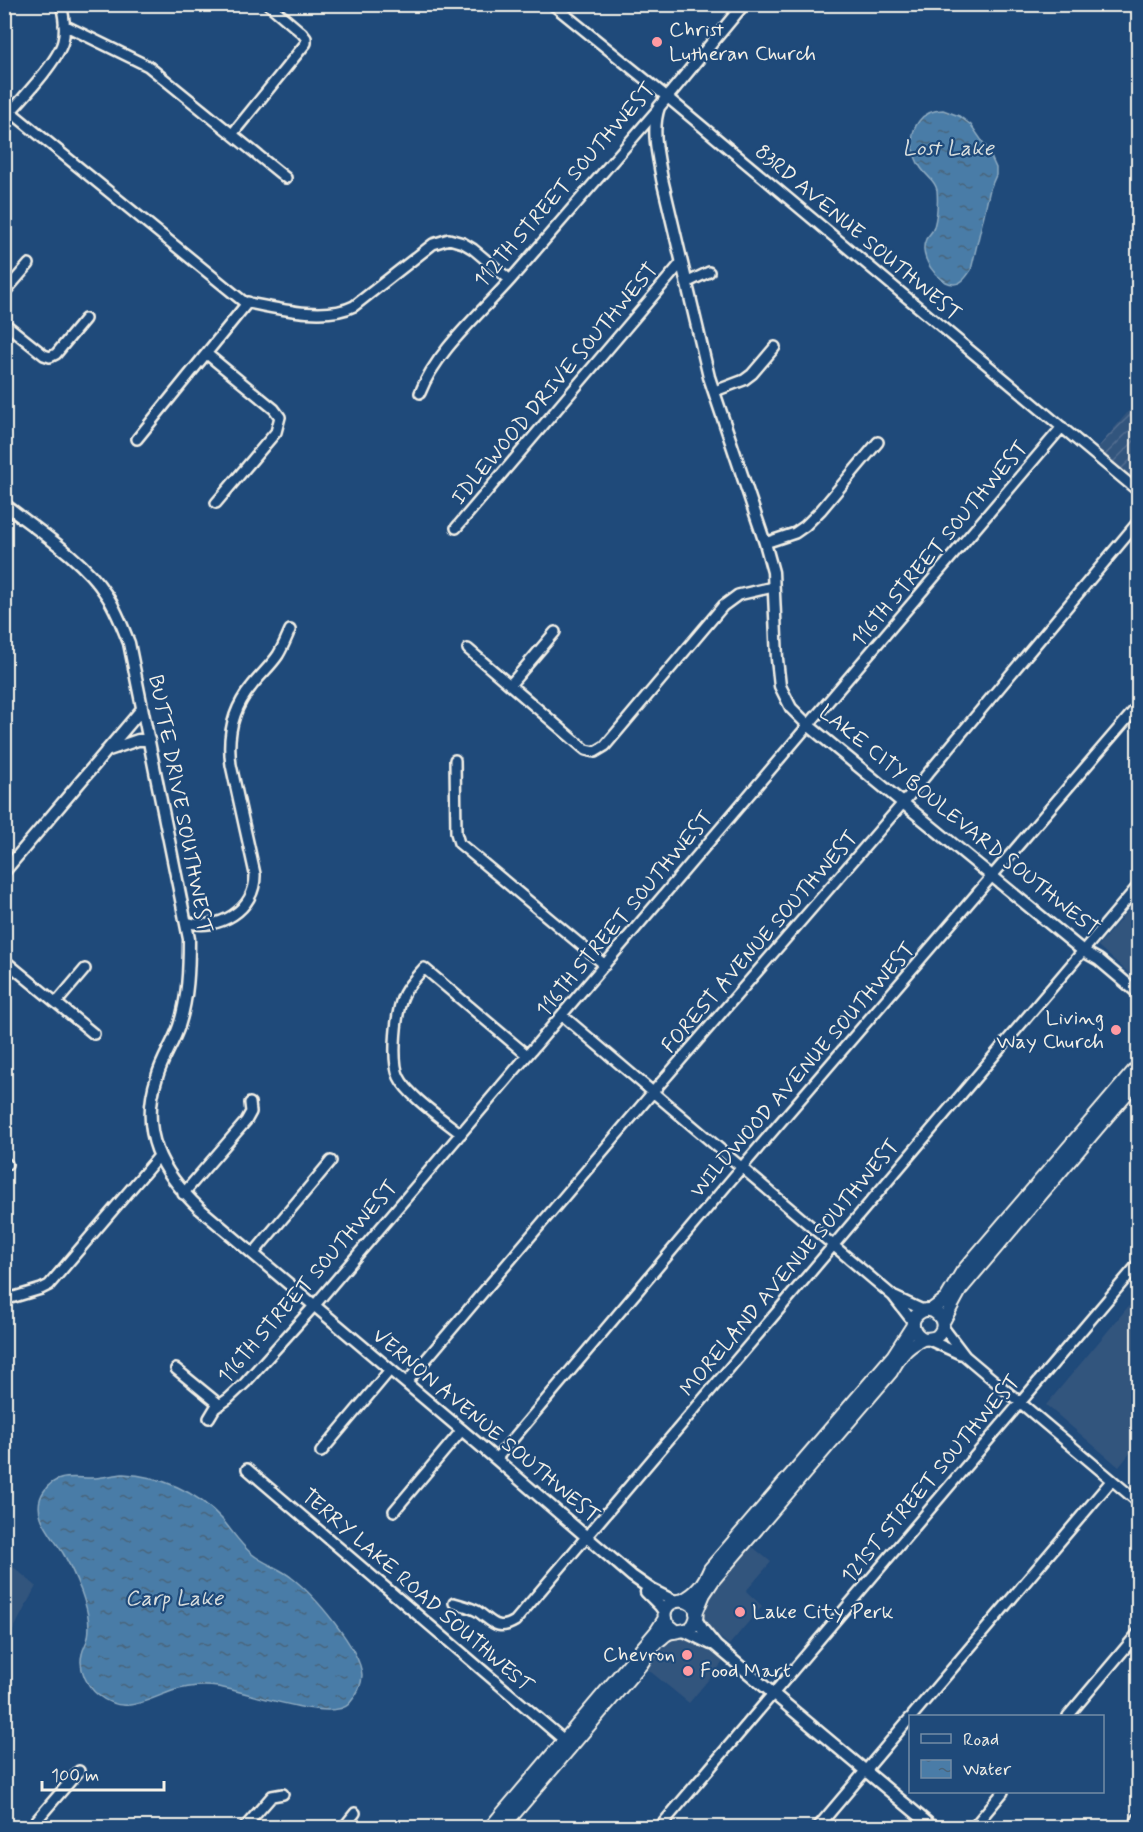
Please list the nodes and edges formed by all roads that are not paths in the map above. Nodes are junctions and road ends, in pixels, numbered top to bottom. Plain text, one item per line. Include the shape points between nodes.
1 (61, 4) edge
2 (268, 4) edge
3 (552, 4) edge
4 (744, 4) edge
5 (64, 26) junction
6 (667, 97) junction
7 (659, 107) junction
8 (8, 116) edge
9 (233, 134) junction
10 (286, 178) dead end
11 (681, 263) junction
12 (28, 264) dead end
13 (709, 272) dead end
14 (510, 280) junction
15 (688, 282) junction
16 (4, 293) edge
17 (248, 302) junction
18 (85, 319) dead end
19 (4, 323) edge
20 (775, 347) dead end
21 (207, 354) junction
22 (715, 391) junction
23 (420, 393) dead end
24 (1062, 427) junction
25 (136, 439) dead end
26 (878, 442) dead end
27 (1138, 491) edge
28 (216, 503) dead end
29 (4, 504) edge
30 (1138, 522) edge
31 (456, 528) dead end
32 (765, 543) junction
33 (773, 587) junction
34 (290, 630) dead end
35 (555, 632) dead end
36 (468, 650) dead end
37 (510, 685) junction
38 (1138, 706) edge
39 (142, 709) junction
40 (808, 725) junction
41 (149, 740) junction
42 (106, 751) junction
43 (455, 760) dead end
44 (903, 803) junction
45 (4, 873) edge
46 (992, 876) junction
47 (1138, 886) edge
48 (186, 922) junction
49 (1083, 951) junction
50 (4, 960) edge
51 (605, 965) junction
52 (86, 969) dead end
53 (1138, 993) edge
54 (57, 1002) junction
55 (562, 1015) junction
56 (94, 1034) dead end
57 (527, 1056) junction
58 (1138, 1066) edge
59 (1138, 1080) edge
60 (653, 1092) junction
61 (250, 1103) dead end
62 (461, 1134) junction
63 (159, 1156) junction
64 (331, 1161) dead end
65 (742, 1167) junction
66 (183, 1194) junction
67 (834, 1245) junction
68 (253, 1254) junction
69 (1138, 1264) edge
70 (893, 1296) junction
71 (4, 1300) edge
72 (314, 1306) junction
73 (927, 1310) junction
74 (913, 1324) junction
75 (943, 1324) junction
76 (926, 1340) junction
77 (965, 1356) junction
78 (176, 1369) dead end
79 (390, 1370) junction
80 (406, 1383) junction
81 (1020, 1402) junction
82 (220, 1405) junction
83 (209, 1418) dead end
84 (462, 1430) junction
85 (321, 1452) dead end
86 (496, 1459) junction
87 (247, 1469) dead end
88 (1113, 1480) junction
89 (1138, 1502) edge
90 (393, 1511) dead end
91 (585, 1536) junction
92 (632, 1576) junction
93 (678, 1601) junction
94 (453, 1603) dead end
95 (665, 1616) junction
96 (696, 1616) junction
97 (680, 1631) junction
98 (1138, 1633) edge
99 (716, 1646) junction
100 (773, 1694) junction
101 (913, 1715) edge
102 (1069, 1715) edge
103 (909, 1719) edge
104 (564, 1740) junction
105 (866, 1770) junction
106 (79, 1771) dead end
107 (1002, 1793) edge
108 (283, 1794) dead end
109 (355, 1813) dead end
110 (1138, 1819) edge
111 (30, 1827) edge
112 (244, 1827) edge
113 (343, 1827) edge
114 (490, 1827) edge
115 (502, 1827) edge
116 (659, 1827) edge
117 (817, 1827) edge
118 (934, 1827) edge
119 (973, 1827) edge
120 (1134, 1827) edge

1 - 5 street
2 - 9 street via 302,33 306,43
3 - 6 street, 83RD AVENUE SOUTHWEST
4 - 6 street, 112TH STREET SOUTHWEST
5 - 8 street via 57,55
5 - 9 street via 148,66
6 - 7 street, 112TH STREET SOUTHWEST
6 - 24 street, 83RD AVENUE SOUTHWEST
7 - 11 street via 657,148
7 - 14 street, 112TH STREET SOUTHWEST
8 - 17 street
9 - 10 street
11 - 15 street
11 - 31 street, IDLEWOOD DRIVE SOUTHWEST
12 - 16 street
13 - 15 street
14 - 17 street via 473,249 449,239 433,244 354,306 340,311 318,313
14 - 23 street, 112TH STREET SOUTHWEST via 443,354
15 - 22 street
17 - 21 street
18 - 19 street via 56,354 48,357
20 - 22 street via 744,380
21 - 25 street
21 - 28 street via 279,413 280,420 276,432
22 - 32 street
24 - 27 street, 83RD AVENUE SOUTHWEST
24 - 40 street, 116TH STREET SOUTHWEST
26 - 32 street via 805,526
29 - 39 street, BUTTE DRIVE SOUTHWEST via 79,564 104,590 129,643
30 - 44 street, FOREST AVENUE SOUTHWEST
32 - 33 street
33 - 37 street via 738,595 723,606 605,746 595,752 586,750
33 - 40 street, LAKE CITY BOULEVARD SOUTHWEST via 780,686 786,700
34 - 48 street via 277,656 242,699 230,732 230,759 255,874 254,890 246,904 224,921 209,925
35 - 37 street
36 - 37 street
38 - 46 street, WILDWOOD AVENUE SOUTHWEST
39 - 41 street, BUTTE DRIVE SOUTHWEST
39 - 42 street
40 - 44 street, LAKE CITY BOULEVARD SOUTHWEST
40 - 51 street, 116TH STREET SOUTHWEST
41 - 42 street
41 - 48 street, BUTTE DRIVE SOUTHWEST
42 - 45 street
43 - 51 street via 459,843
44 - 46 street, LAKE CITY BOULEVARD SOUTHWEST
44 - 60 street, FOREST AVENUE SOUTHWEST
46 - 49 street, LAKE CITY BOULEVARD SOUTHWEST
46 - 65 street, WILDWOOD AVENUE SOUTHWEST
47 - 49 street, MORELAND AVENUE SOUTHWEST
48 - 63 street, BUTTE DRIVE SOUTHWEST via 187,993 179,1025 157,1076 152,1103
49 - 53 street, LAKE CITY BOULEVARD SOUTHWEST
49 - 67 street, MORELAND AVENUE SOUTHWEST
50 - 54 street
51 - 55 street, 116TH STREET SOUTHWEST
52 - 54 street
54 - 56 street
55 - 57 street, 116TH STREET SOUTHWEST
55 - 60 street
57 - 62 street, 116TH STREET SOUTHWEST
57 - 62 street via 424,968 401,1003 395,1051 397,1071 417,1098
58 - 73 main road via 962,1272 946,1299
59 - 75 main road via 961,1289
60 - 65 street
60 - 80 street, FOREST AVENUE SOUTHWEST
61 - 66 street via 246,1121
62 - 72 street, 116TH STREET SOUTHWEST
63 - 66 street, BUTTE DRIVE SOUTHWEST
63 - 71 street via 49,1285
64 - 68 street
65 - 67 street
65 - 86 street, WILDWOOD AVENUE SOUTHWEST
66 - 68 street, BUTTE DRIVE SOUTHWEST
67 - 70 street
67 - 91 street, MORELAND AVENUE SOUTHWEST
68 - 72 street, BUTTE DRIVE SOUTHWEST
69 - 81 street, 121ST STREET SOUTHWEST
70 - 73 street
70 - 74 street
72 - 79 street, VERNON AVENUE SOUTHWEST
72 - 82 street, 116TH STREET SOUTHWEST
73 - 74 main road via 916,1316
73 - 75 main road via 937,1313
74 - 76 main road via 916,1334
74 - 93 main road via 893,1356 710,1569 701,1587
75 - 76 main road via 938,1336
75 - 77 street
76 - 77 street
76 - 96 main road via 905,1352 714,1579
77 - 81 street
78 - 82 street
79 - 80 street, VERNON AVENUE SOUTHWEST
79 - 85 street
80 - 84 street, VERNON AVENUE SOUTHWEST
81 - 88 street
81 - 100 street, 121ST STREET SOUTHWEST
82 - 83 street, 116TH STREET SOUTHWEST
84 - 86 street, VERNON AVENUE SOUTHWEST
84 - 90 street
86 - 91 street, VERNON AVENUE SOUTHWEST
87 - 104 street, TERRY LAKE ROAD SOUTHWEST
88 - 89 street
88 - 101 street
91 - 92 street, VERNON AVENUE SOUTHWEST
91 - 94 street, MORELAND AVENUE SOUTHWEST via 507,1626 499,1626 476,1611
92 - 93 street, VERNON AVENUE SOUTHWEST
92 - 95 street, VERNON AVENUE SOUTHWEST
93 - 95 main road via 669,1604
93 - 96 main road via 692,1605
95 - 97 main road via 669,1627
95 - 104 main road via 656,1632
96 - 97 main road via 693,1626
96 - 99 street
97 - 99 street
97 - 115 main road via 654,1644
98 - 102 street
99 - 100 street
100 - 105 street
100 - 116 street, 121ST STREET SOUTHWEST
103 - 105 street
104 - 114 main road
105 - 117 street
105 - 118 street
106 - 111 street
107 - 119 street
108 - 112 street via 272,1796
109 - 113 street
110 - 120 street

